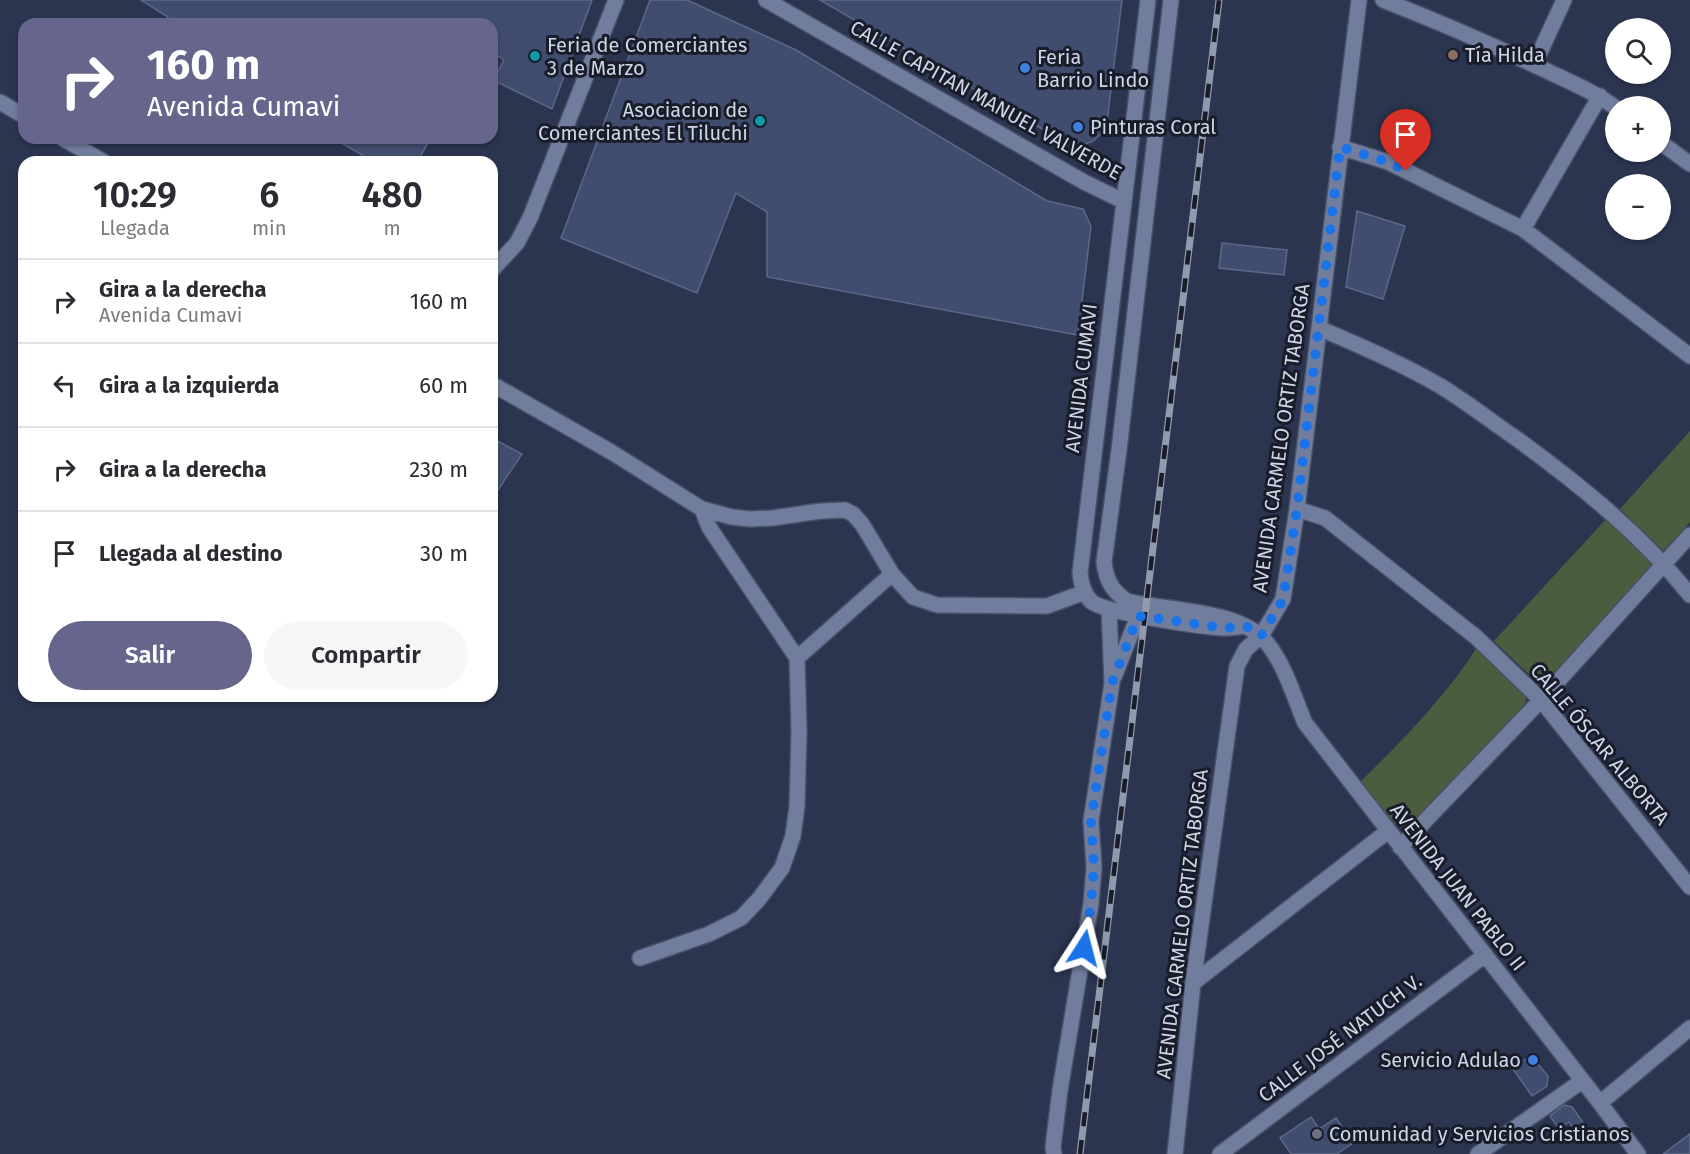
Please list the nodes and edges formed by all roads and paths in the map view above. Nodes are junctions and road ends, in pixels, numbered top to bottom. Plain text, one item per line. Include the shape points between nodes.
1 (616, 0) edge
2 (766, 0) edge
3 (1148, 0) edge
4 (1171, 0) edge
5 (1359, 0) edge
6 (1383, 0) edge
7 (1564, 0) edge
8 (1144, 27) junction
9 (1168, 30) junction
10 (1534, 65) junction
11 (1600, 96) junction
12 (1605, 100) edge
13 (0, 102) edge
14 (18, 112) edge
15 (72, 144) edge
16 (1340, 147) junction
17 (1671, 150) edge
18 (94, 156) edge
19 (1690, 164) edge
20 (1123, 201) junction
21 (1523, 229) junction
22 (498, 264) edge
23 (1319, 328) junction
24 (1690, 356) edge
25 (498, 387) edge
26 (1094, 447) junction
27 (1119, 450) junction
28 (702, 509) junction
29 (1297, 509) junction
30 (1690, 535) edge
31 (1665, 563) junction
32 (892, 574) junction
33 (1085, 592) junction
34 (1690, 595) edge
35 (1109, 609) junction
36 (1138, 616) junction
37 (1246, 626) junction
38 (1261, 636) junction
39 (797, 658) junction
40 (1112, 683) junction
41 (1541, 700) junction
42 (1388, 831) junction
43 (1400, 847) junction
44 (1690, 887) edge
45 (1485, 955) junction
46 (640, 958) dead end
47 (1193, 983) junction
48 (1690, 1028) edge
49 (1582, 1081) junction
50 (1600, 1103) junction
51 (1054, 1154) edge
52 (1175, 1154) edge
53 (1220, 1154) edge
54 (1478, 1154) edge
55 (1638, 1154) edge

1 - 22 street via 530,218 517,243
2 - 20 street, CALLE CAPITAN MANUEL VALVERDE
3 - 8 street, AVENIDA CUMAVI
4 - 9 street
5 - 16 street, AVENIDA CARMELO ORTIZ TABORGA
6 - 10 street
7 - 10 street
8 - 9 street
8 - 20 street, AVENIDA CUMAVI
9 - 27 street
10 - 11 street
11 - 12 street
11 - 21 street
13 - 14 street
15 - 18 street
16 - 21 street via 1388,162
16 - 23 street, AVENIDA CARMELO ORTIZ TABORGA
17 - 19 street
20 - 26 street, AVENIDA CUMAVI
21 - 24 street
23 - 29 street, AVENIDA CARMELO ORTIZ TABORGA
23 - 31 street via 1397,363 1473,407 1564,475
25 - 28 street
26 - 27 street
26 - 33 street, AVENIDA CUMAVI via 1080,573
27 - 37 street via 1104,562 1110,586 1127,601 1226,617
28 - 32 street via 750,519 844,510 861,524
28 - 39 street via 709,527
29 - 38 street, AVENIDA CARMELO ORTIZ TABORGA via 1283,600
29 - 41 street, CALLE ÓSCAR ALBORTA via 1325,518 1476,637
30 - 31 street
31 - 34 street
31 - 41 street
32 - 33 street via 913,597 936,605 1047,606
32 - 39 street
33 - 35 street via 1090,601
35 - 36 street
35 - 40 street
36 - 37 street via 1225,628
36 - 40 street
37 - 38 street
38 - 42 street, AVENIDA JUAN PABLO II via 1269,644 1305,723
38 - 47 street, AVENIDA CARMELO ORTIZ TABORGA via 1246,649 1237,666
39 - 46 street via 797,806 793,836 782,868 741,918 709,934
40 - 51 street via 1091,821 1091,904 1060,1090
41 - 43 street
41 - 44 street, CALLE ÓSCAR ALBORTA
42 - 43 street, AVENIDA JUAN PABLO II
42 - 47 street
43 - 45 street, AVENIDA JUAN PABLO II
45 - 49 street, AVENIDA JUAN PABLO II
45 - 53 street, CALLE JOSÉ NATUCH V.
47 - 52 street, AVENIDA CARMELO ORTIZ TABORGA
48 - 50 street
49 - 50 street, AVENIDA JUAN PABLO II
49 - 54 street
50 - 55 street, AVENIDA JUAN PABLO II

